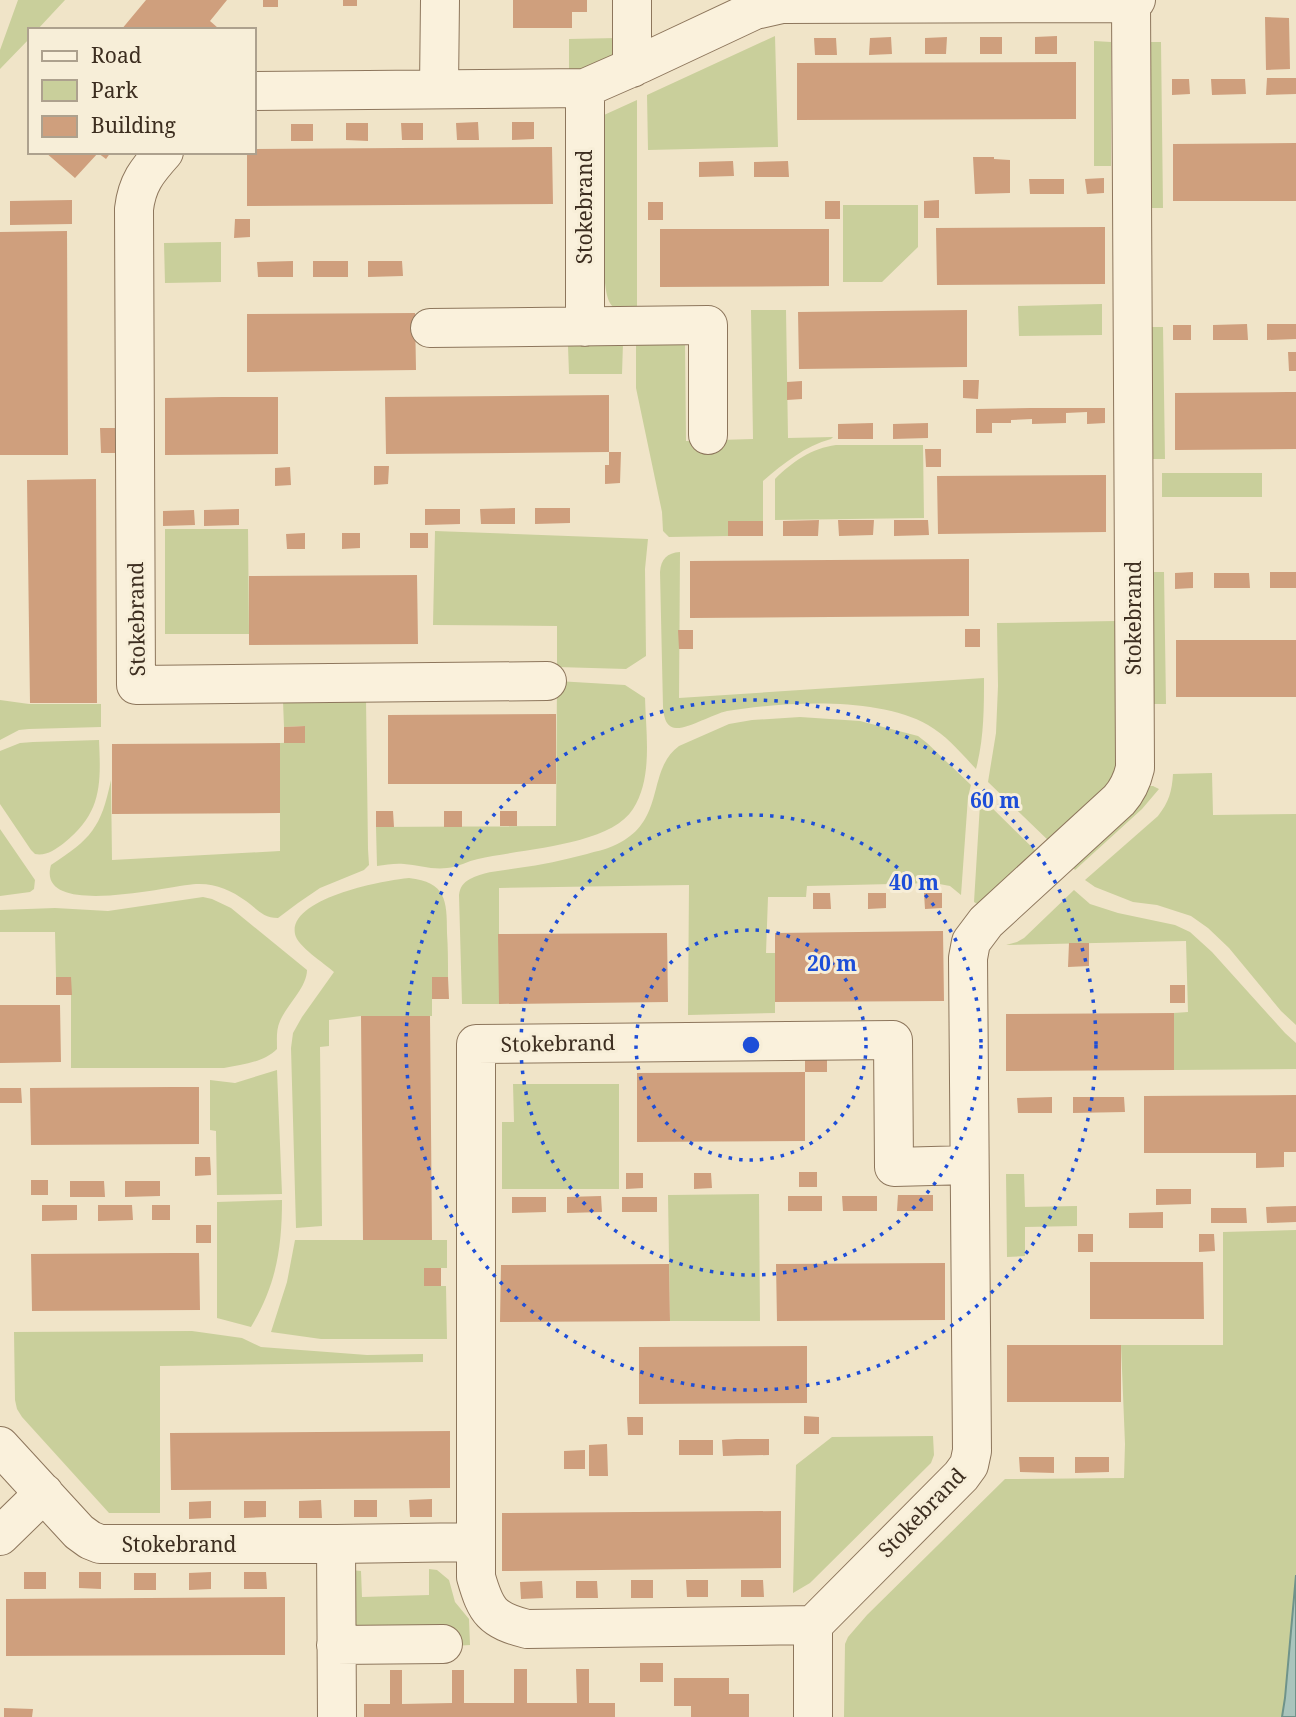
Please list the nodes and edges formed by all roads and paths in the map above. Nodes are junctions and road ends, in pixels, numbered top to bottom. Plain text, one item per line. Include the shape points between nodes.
1 (440, 0) edge
2 (632, 0) edge
3 (1134, 1) edge
4 (782, 2) edge
5 (632, 68) junction
6 (439, 88) junction
7 (585, 88) junction
8 (256, 91) edge
9 (162, 154) edge
10 (585, 327) junction
11 (430, 328) dead end
12 (708, 435) dead end
13 (547, 681) dead end
14 (969, 1165) junction
15 (0, 1446) edge
16 (44, 1493) junction
17 (0, 1536) edge
18 (476, 1542) junction
19 (336, 1544) junction
20 (813, 1625) junction
21 (443, 1644) dead end
22 (336, 1645) junction
23 (337, 1717) edge
24 (813, 1717) edge

1 - 6 street
2 - 5 street
3 - 4 street, Stokebrand
3 - 14 street, Stokebrand via 1135,768 1127,792 986,922 971,942
4 - 5 street, Stokebrand via 755,10
5 - 7 street, Stokebrand
6 - 7 street, Stokebrand
6 - 8 street, Stokebrand
7 - 10 street, Stokebrand
9 - 13 street, Stokebrand via 147,171 134,209 135,685
10 - 11 street
10 - 12 street via 708,325
14 - 18 street, Stokebrand via 894,1167 893,1040 476,1044
14 - 20 street, Stokebrand via 969,1465
15 - 16 street, Stokebrand
16 - 17 street
16 - 19 street, Stokebrand via 79,1532 100,1544
18 - 19 street, Stokebrand
18 - 20 street, Stokebrand via 476,1577 482,1598 492,1614 527,1629
19 - 22 street
20 - 24 street
21 - 22 street
22 - 23 street

